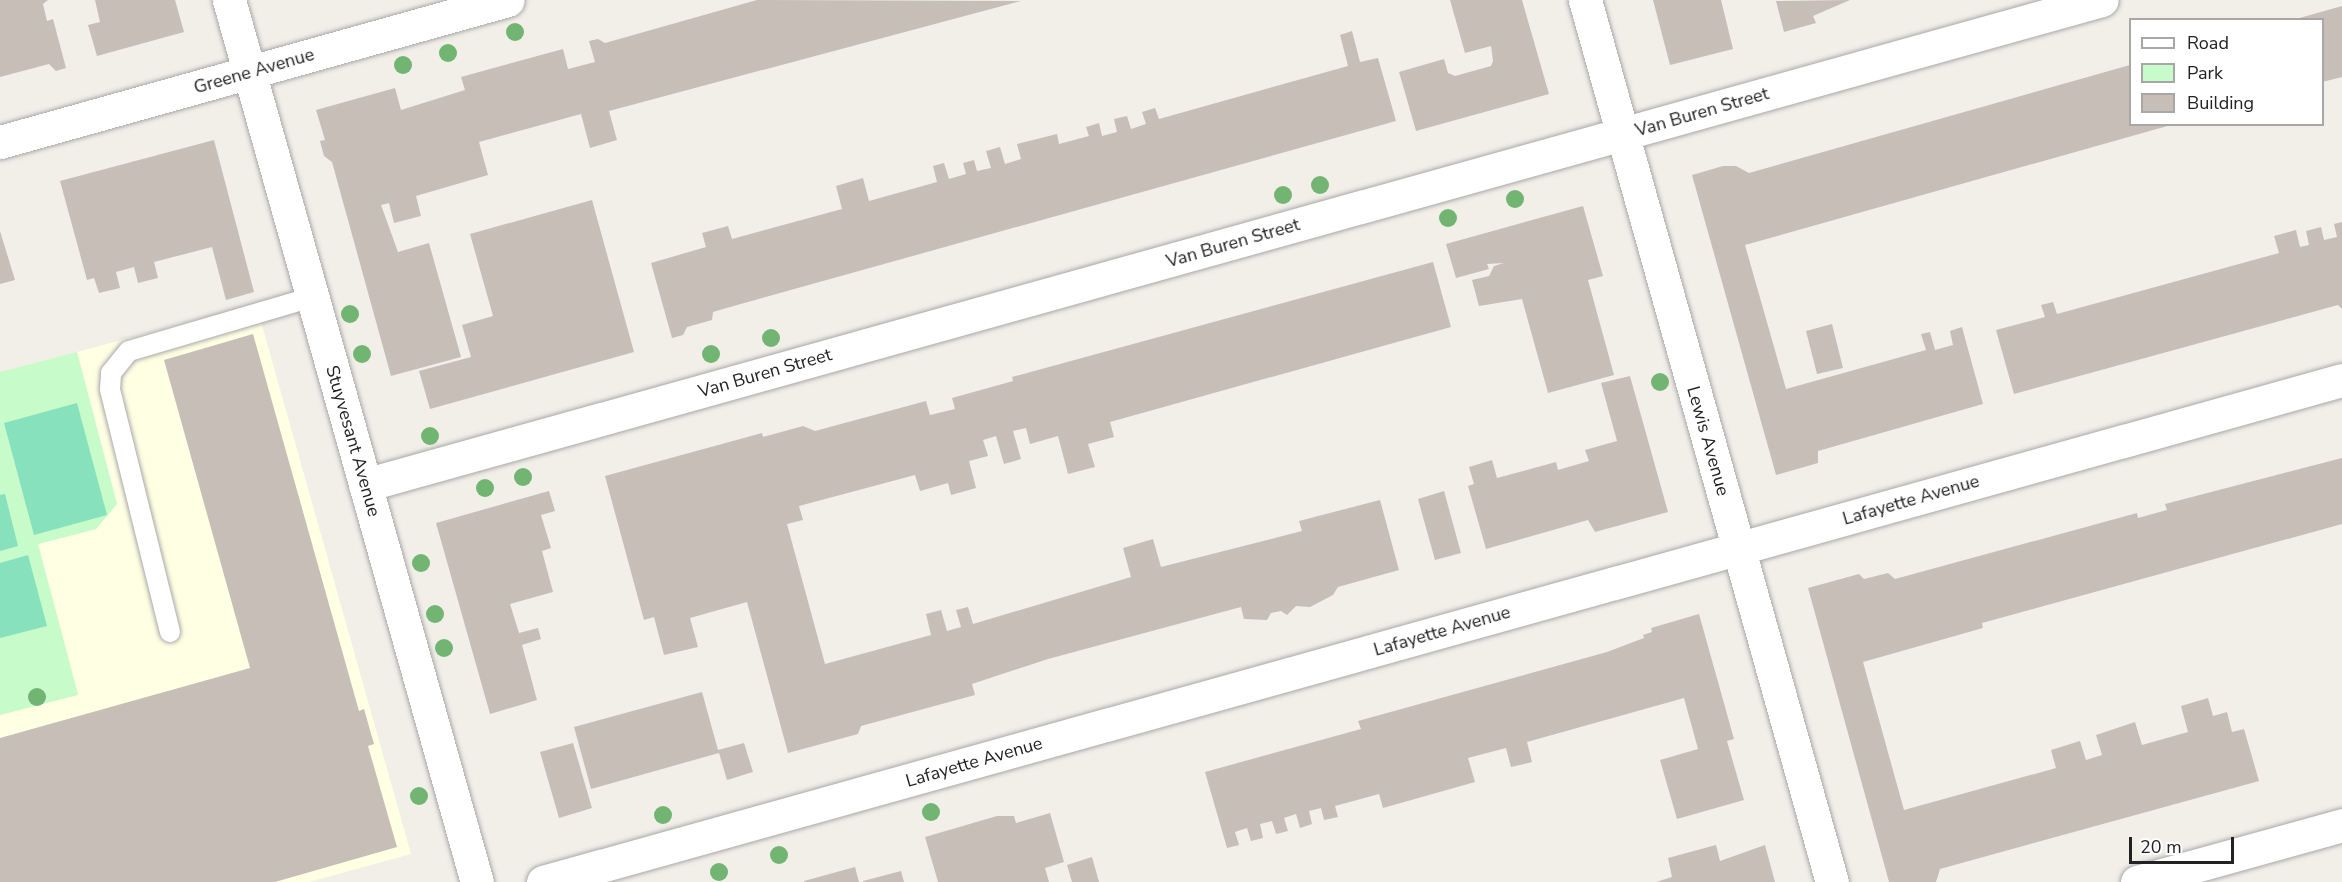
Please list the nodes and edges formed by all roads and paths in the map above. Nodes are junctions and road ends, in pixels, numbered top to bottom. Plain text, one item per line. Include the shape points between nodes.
1 (230, 0) edge
2 (508, 0) edge
3 (1585, 0) edge
4 (2102, 0) edge
5 (250, 72) junction
6 (1622, 134) junction
7 (0, 142) edge
8 (312, 297) junction
9 (2342, 380) edge
10 (365, 485) junction
11 (1738, 549) junction
12 (170, 632) dead end
13 (2342, 825) edge
14 (477, 882) edge
15 (543, 882) edge
16 (1832, 882) edge
17 (2138, 882) edge

1 - 5 street, Stuyvesant Avenue
2 - 5 street, Greene Avenue
3 - 6 street, Lewis Avenue
4 - 6 street, Van Buren Street
5 - 7 street, Greene Avenue
5 - 8 street, Stuyvesant Avenue
6 - 10 street, Van Buren Street
6 - 11 street, Lewis Avenue
8 - 10 street, Stuyvesant Avenue
8 - 12 lane via 129,351 111,373 110,389
9 - 11 street, Lafayette Avenue
10 - 14 street, Stuyvesant Avenue
11 - 15 street, Lafayette Avenue
11 - 16 street, Lewis Avenue
13 - 17 street

